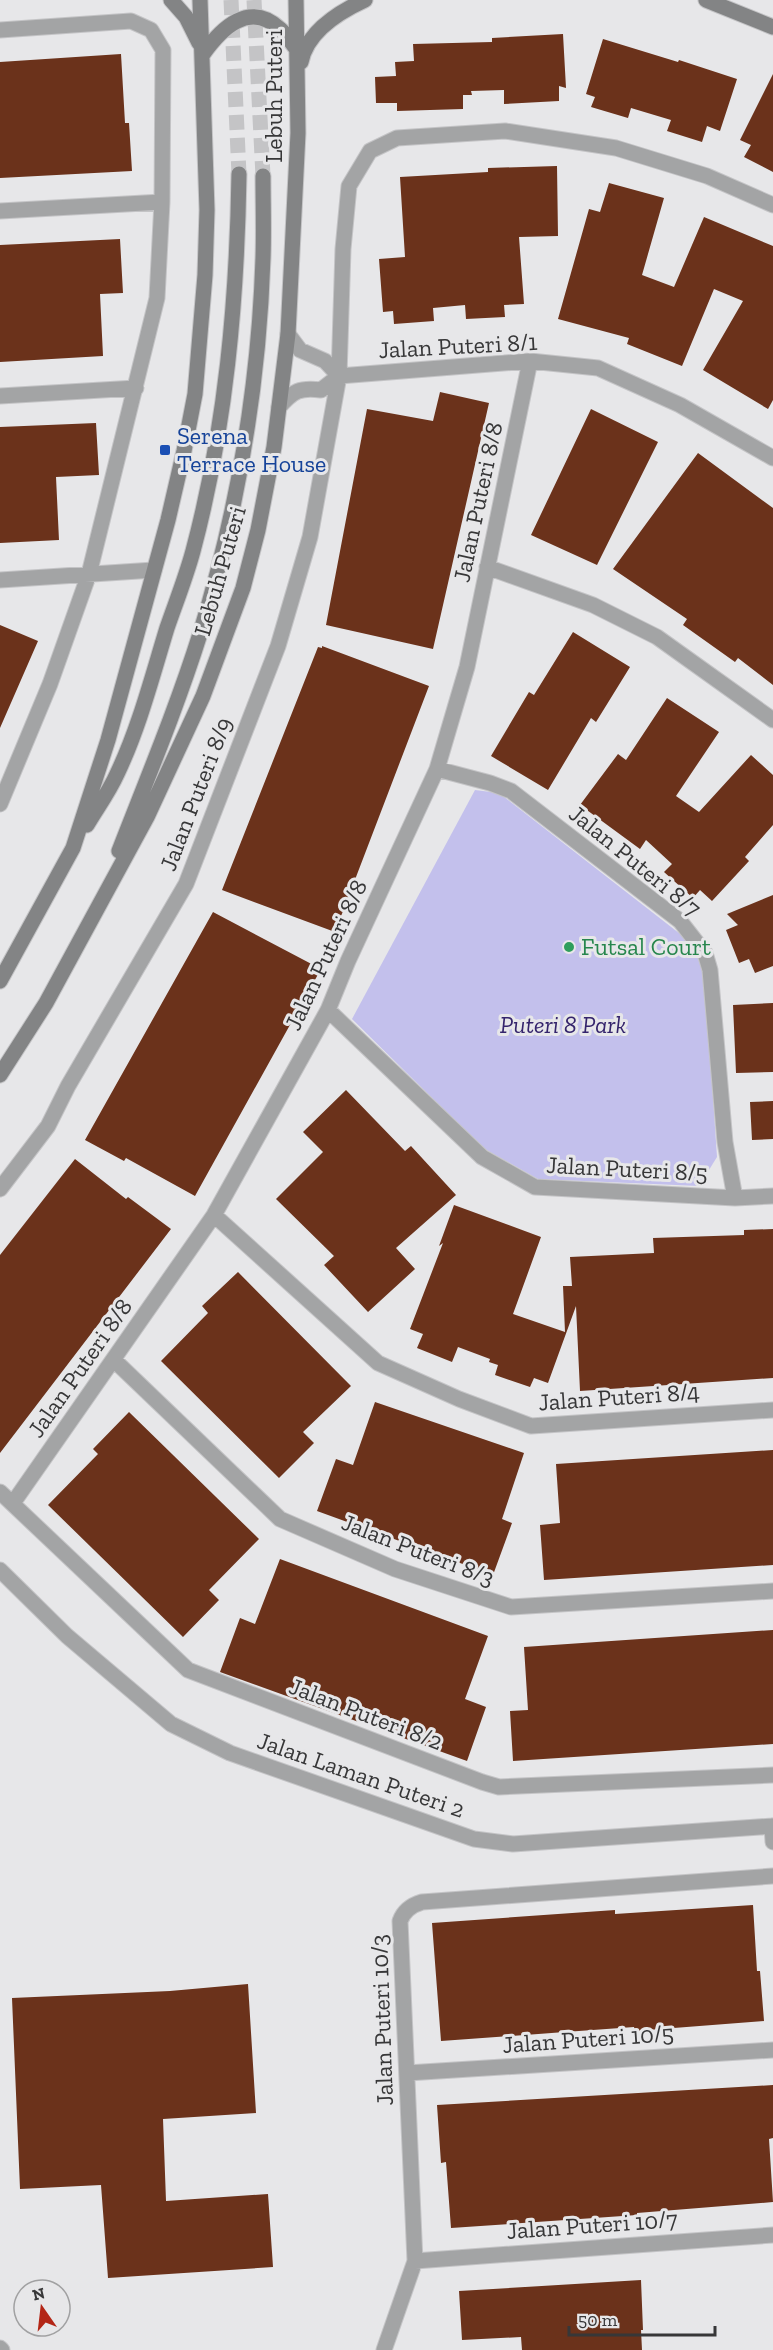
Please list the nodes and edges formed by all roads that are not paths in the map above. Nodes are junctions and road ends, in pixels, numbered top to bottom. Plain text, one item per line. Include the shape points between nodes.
1 (171, 0) edge
2 (200, 0) edge
3 (296, 0) edge
4 (365, 0) edge
5 (706, 0) edge
6 (773, 27) edge
7 (0, 30) edge
8 (298, 51) junction
9 (203, 54) junction
10 (298, 72) junction
11 (239, 174) tunnel mouth
12 (263, 176) tunnel mouth
13 (162, 202) junction
14 (773, 205) edge
15 (0, 211) edge
16 (288, 334) junction
17 (530, 361) junction
18 (339, 376) junction
19 (136, 388) junction
20 (0, 396) edge
21 (279, 407) junction
22 (773, 458) edge
23 (487, 567) junction
24 (154, 570) junction
25 (89, 574) junction
26 (0, 580) edge
27 (773, 720) edge
28 (437, 769) junction
29 (0, 804) edge
30 (73, 848) junction
31 (96, 912) junction
32 (0, 981) edge
33 (328, 1010) junction
34 (0, 1075) edge
35 (0, 1189) edge
36 (773, 1196) edge
37 (735, 1198) junction
38 (214, 1215) junction
39 (114, 1360) junction
40 (773, 1410) edge
41 (0, 1491) edge
42 (12, 1503) junction
43 (0, 1570) edge
44 (773, 1591) edge
45 (773, 1775) edge
46 (772, 1826) edge
47 (773, 1842) edge
48 (773, 1876) edge
49 (773, 2050) edge
50 (407, 2073) junction
51 (773, 2235) edge
52 (415, 2261) junction
53 (384, 2350) edge

1 - 9 main road via 193,28
2 - 9 main road, Lebuh Puteri
3 - 8 main road, Lebuh Puteri
4 - 10 main road via 318,32 303,50
5 - 6 main road
7 - 13 street via 131,21 152,30 163,50
8 - 9 main road via 281,29 267,19 241,18 217,35
8 - 10 main road, Lebuh Puteri
9 - 24 main road, Lebuh Puteri via 207,210 195,394
10 - 16 main road, Lebuh Puteri
11 - 30 main road, Lebuh Puteri via 238,262 231,344 219,432 195,541 147,696 117,775
12 - 31 main road, Lebuh Puteri via 263,258 256,342 246,437 227,530 200,633
13 - 15 street
13 - 19 street via 157,298
14 - 18 street, Jalan Puteri 8/9 via 707,176 616,148 505,131 397,138 370,152 349,186
16 - 18 street via 300,350 325,360
16 - 21 main road, Lebuh Puteri
17 - 18 street, Jalan Puteri 8/1
17 - 22 street, Jalan Puteri 8/1 via 598,368 680,405
17 - 23 street, Jalan Puteri 8/8
18 - 21 street, Jalan Puteri 8/1 via 321,390 306,388 290,394
18 - 35 street, Jalan Puteri 8/9 via 310,537 278,646 186,884 48,1126
19 - 20 street
19 - 25 street
21 - 31 main road, Lebuh Puteri via 258,530 239,599 203,696 147,817
23 - 27 street via 593,605 657,637
23 - 28 street, Jalan Puteri 8/8 via 466,667
24 - 25 street
24 - 30 main road, Lebuh Puteri via 108,740
25 - 26 street
25 - 29 street via 51,684
28 - 33 street, Jalan Puteri 8/8
28 - 37 street, Jalan Puteri 8/7 via 512,791 680,921 705,953 710,970 725,1142
30 - 32 main road, Lebuh Puteri
31 - 34 main road, Lebuh Puteri via 46,1003
33 - 37 street, Jalan Puteri 8/5 via 482,1157 536,1187
33 - 38 street, Jalan Puteri 8/8
36 - 37 street, Jalan Puteri 8/5
38 - 39 street, Jalan Puteri 8/8
38 - 40 street, Jalan Puteri 8/4 via 378,1363 531,1426
39 - 42 street, Jalan Puteri 8/8
39 - 44 street, Jalan Puteri 8/3 via 280,1520 395,1569 511,1607
41 - 42 street
42 - 45 street, Jalan Puteri 8/2 via 188,1670 482,1782 499,1787
43 - 46 street, Jalan Laman Puteri 2 via 67,1636 171,1724 230,1753 474,1839 513,1844
46 - 47 street
48 - 50 street, Jalan Puteri 10/3 via 415,1904 400,1920
49 - 50 street, Jalan Puteri 10/5
50 - 52 street, Jalan Puteri 10/3
51 - 52 street, Jalan Puteri 10/7
52 - 53 street, Jalan Puteri 10/3

